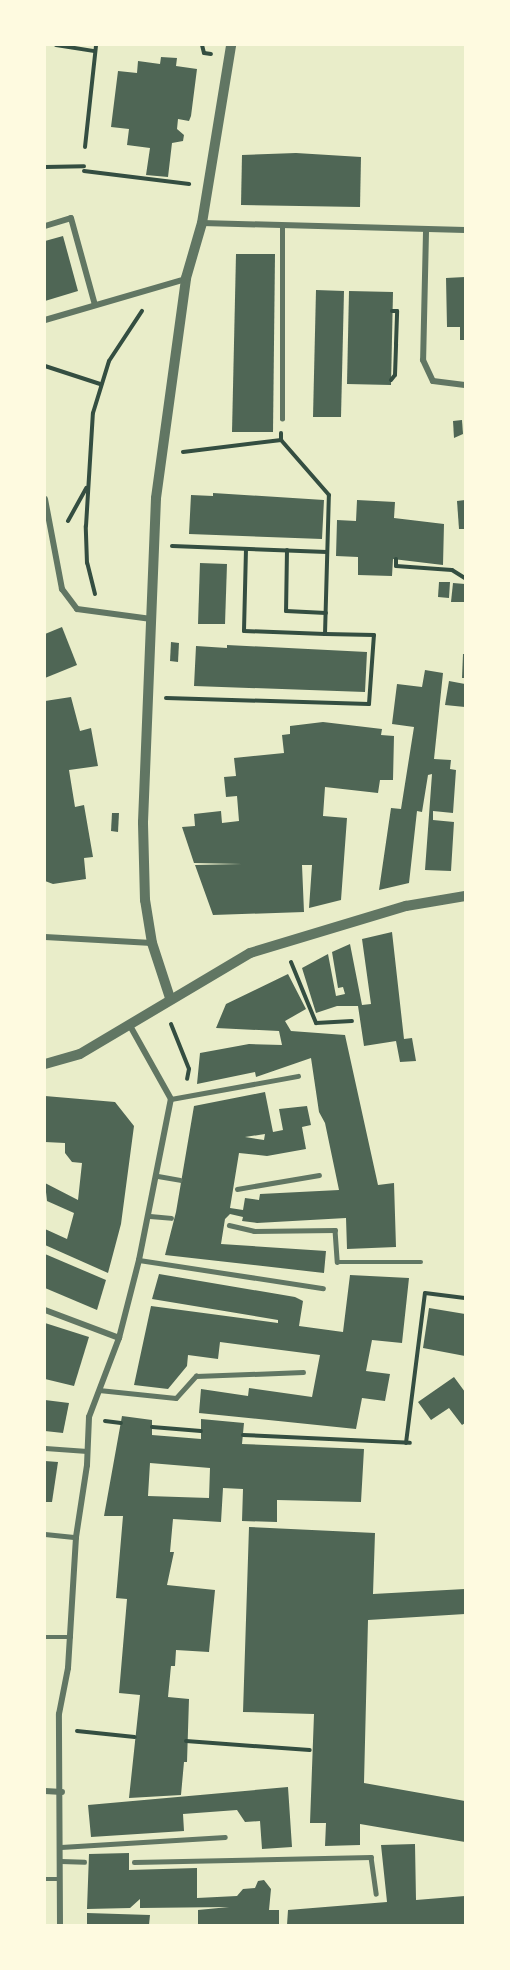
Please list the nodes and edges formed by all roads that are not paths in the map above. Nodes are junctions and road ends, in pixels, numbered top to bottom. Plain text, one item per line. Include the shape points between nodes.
1 (231, 45) edge
2 (202, 223) junction
3 (45, 226) edge
4 (282, 226) junction
5 (465, 230) edge
6 (426, 232) junction
7 (186, 278) junction
8 (95, 305) junction
9 (45, 320) edge
10 (465, 385) edge
11 (282, 419) road end
12 (45, 499) edge
13 (150, 619) junction
14 (465, 896) edge
15 (45, 937) edge
16 (152, 943) junction
17 (170, 998) junction
18 (129, 1024) junction
19 (45, 1064) edge
20 (298, 1076) dead end
21 (171, 1099) junction
22 (319, 1175) dead end
23 (158, 1176) junction
24 (180, 1180) dead end
25 (237, 1189) dead end
26 (150, 1216) junction
27 (171, 1218) dead end
28 (229, 1225) dead end
29 (139, 1260) junction
30 (421, 1262) dead end
31 (322, 1288) dead end
32 (45, 1310) edge
33 (119, 1338) junction
34 (303, 1372) dead end
35 (99, 1390) junction
36 (45, 1448) edge
37 (87, 1451) junction
38 (45, 1534) edge
39 (76, 1538) junction
40 (45, 1637) edge
41 (71, 1637) junction
42 (45, 1791) edge
43 (62, 1792) junction
44 (225, 1837) dead end
45 (61, 1847) junction
46 (61, 1861) junction
47 (84, 1862) dead end
48 (134, 1862) dead end
49 (45, 1879) edge
50 (60, 1879) junction
51 (376, 1894) dead end
52 (60, 1925) edge

1 - 2 street
2 - 4 street
2 - 7 street
3 - 8 street via 71,218
4 - 6 street
4 - 11 lane
5 - 6 street
6 - 10 street via 423,360 433,381
7 - 8 street
7 - 13 street via 162,455
8 - 9 street
12 - 13 street via 62,589 77,609
13 - 16 street via 143,822 145,900
14 - 17 street via 406,906 283,942 228,964
15 - 16 street
16 - 17 street
17 - 18 street
18 - 19 street via 80,1054
18 - 21 street
20 - 21 lane
21 - 23 street
22 - 25 lane
23 - 24 lane
23 - 26 street
26 - 27 lane
26 - 29 street
28 - 30 lane via 254,1231 335,1230 337,1262
29 - 31 lane
29 - 33 street
32 - 33 street
33 - 35 street
34 - 35 lane via 196,1376 176,1398
35 - 37 street via 89,1417
36 - 37 street
37 - 39 street
38 - 39 lane
39 - 41 street
40 - 41 lane
41 - 43 street via 59,1730
42 - 43 street
43 - 45 street
44 - 45 lane
45 - 46 street
46 - 47 lane
46 - 50 street
48 - 51 lane via 371,1857
49 - 50 lane
50 - 52 street

